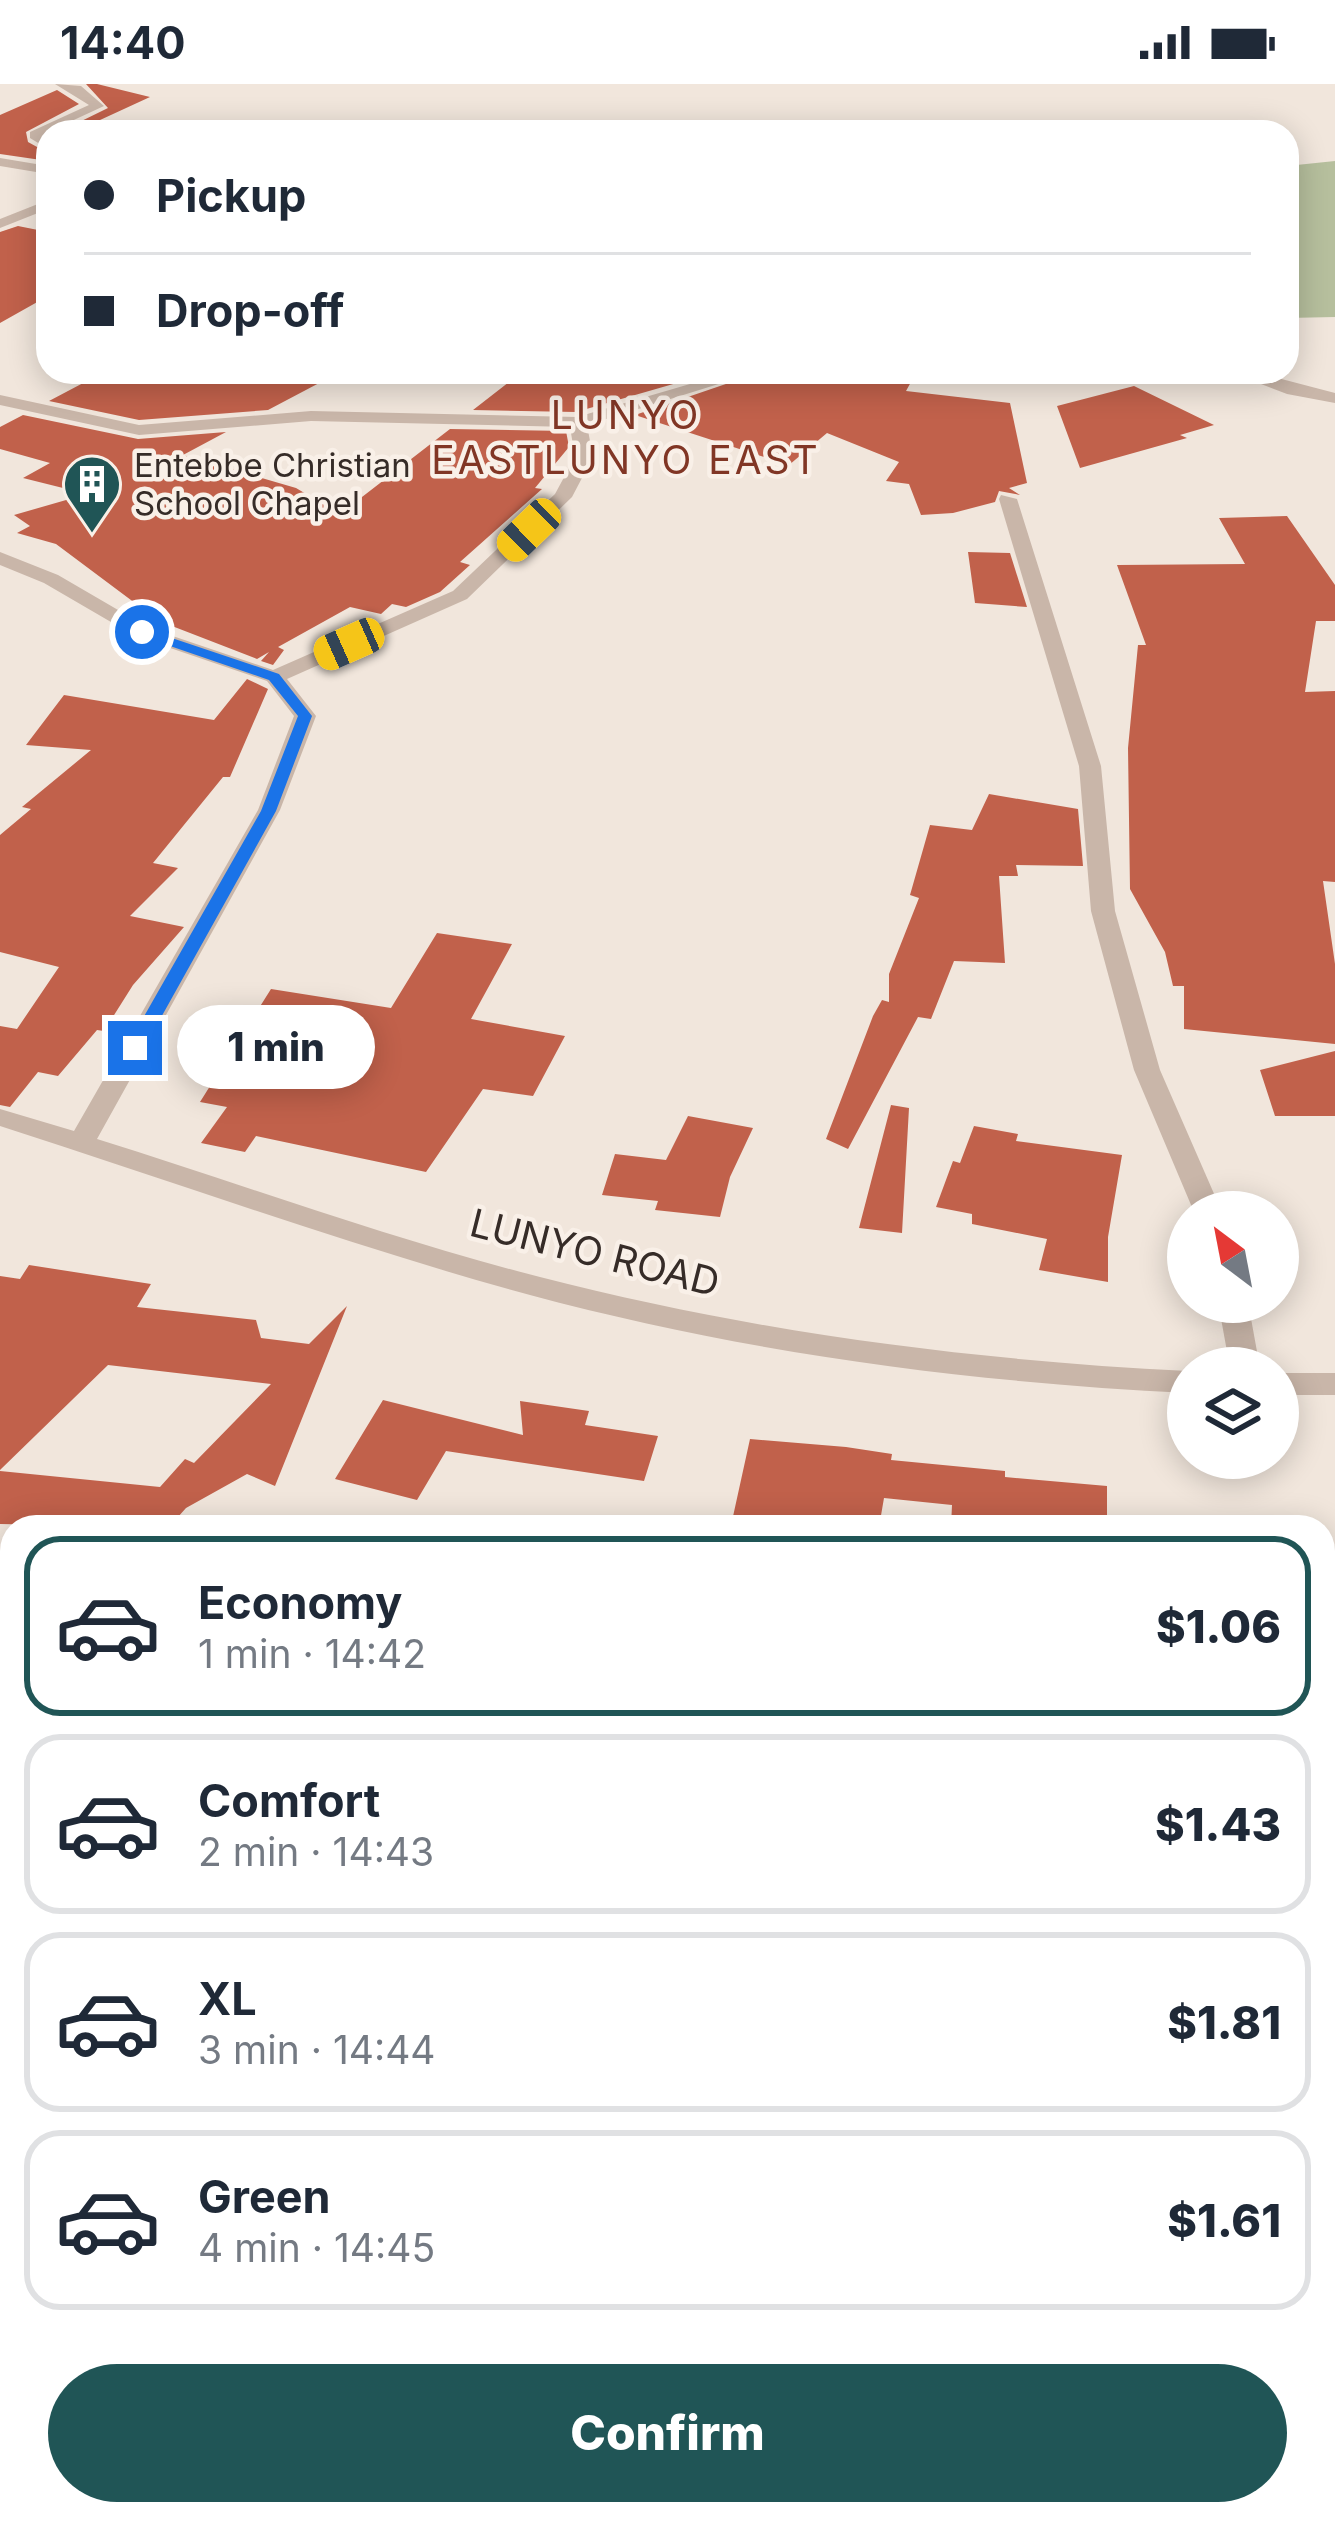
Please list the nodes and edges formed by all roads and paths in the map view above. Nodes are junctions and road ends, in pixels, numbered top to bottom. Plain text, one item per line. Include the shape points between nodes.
1 (61, 84) edge
2 (68, 120) edge
3 (0, 162) edge
4 (36, 168) edge
5 (36, 209) edge
6 (0, 224) edge
7 (708, 384) edge
8 (1275, 384) edge
9 (1335, 398) edge
10 (0, 400) edge
11 (578, 422) junction
12 (1008, 499) dead end
13 (0, 558) edge
14 (274, 677) junction
15 (0, 1117) edge
16 (81, 1143) junction
17 (1199, 1191) edge
18 (1167, 1381) edge
19 (1299, 1384) edge
20 (1335, 1384) edge

1 - 2 street via 98,106
3 - 4 street
5 - 6 street
7 - 11 street
8 - 9 street
10 - 11 street via 139,430 311,416
11 - 14 street via 584,457 563,496 460,595
12 - 17 street via 1090,766 1103,911 1147,1070
13 - 14 street via 142,632
14 - 16 street via 305,716 269,811
15 - 16 street, LUNYO ROAD
16 - 18 street, LUNYO ROAD via 534,1286 701,1324 871,1355
19 - 20 street

